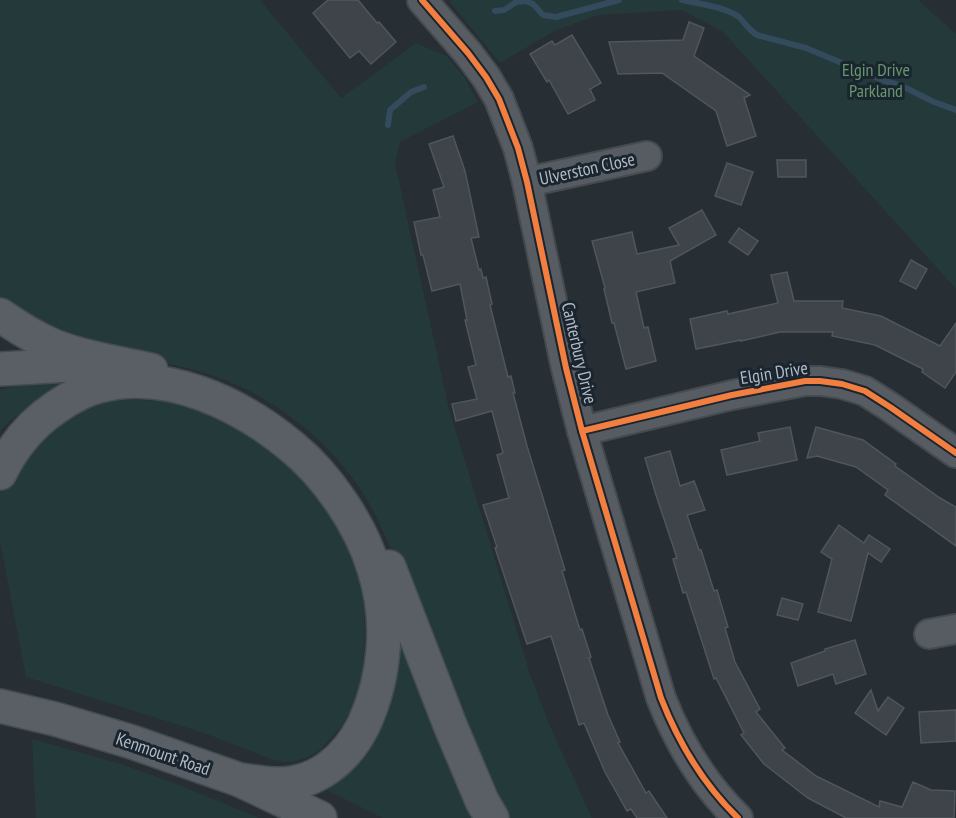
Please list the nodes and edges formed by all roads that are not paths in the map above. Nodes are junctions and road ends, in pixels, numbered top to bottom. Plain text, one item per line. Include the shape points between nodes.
1 (422, 0) edge
2 (647, 156) dead end
3 (527, 182) junction
4 (0, 315) edge
5 (123, 364) junction
6 (0, 369) edge
7 (582, 431) junction
8 (956, 453) edge
9 (0, 473) edge
10 (0, 706) edge
11 (240, 780) junction
12 (320, 818) edge
13 (492, 818) edge
14 (738, 818) edge

1 - 3 street, Canterbury Drive via 468,53 499,99
2 - 3 street, Ulverston Close
3 - 7 street, Canterbury Drive
4 - 5 main road via 54,346
5 - 6 main road
5 - 13 main road via 194,380 240,399 297,436 336,476 358,505 379,544 450,725
7 - 8 street, Elgin Drive via 732,395 820,381 865,392
7 - 14 street, Canterbury Drive via 669,720 693,764
9 - 11 main road via 28,430 66,400 89,389 135,381 195,391 240,411 292,446 332,490 363,540 379,586 382,655 371,705 351,746 335,764 315,776 276,784
10 - 11 main road, Kenmount Road via 132,742
11 - 12 main road, Kenmount Road

